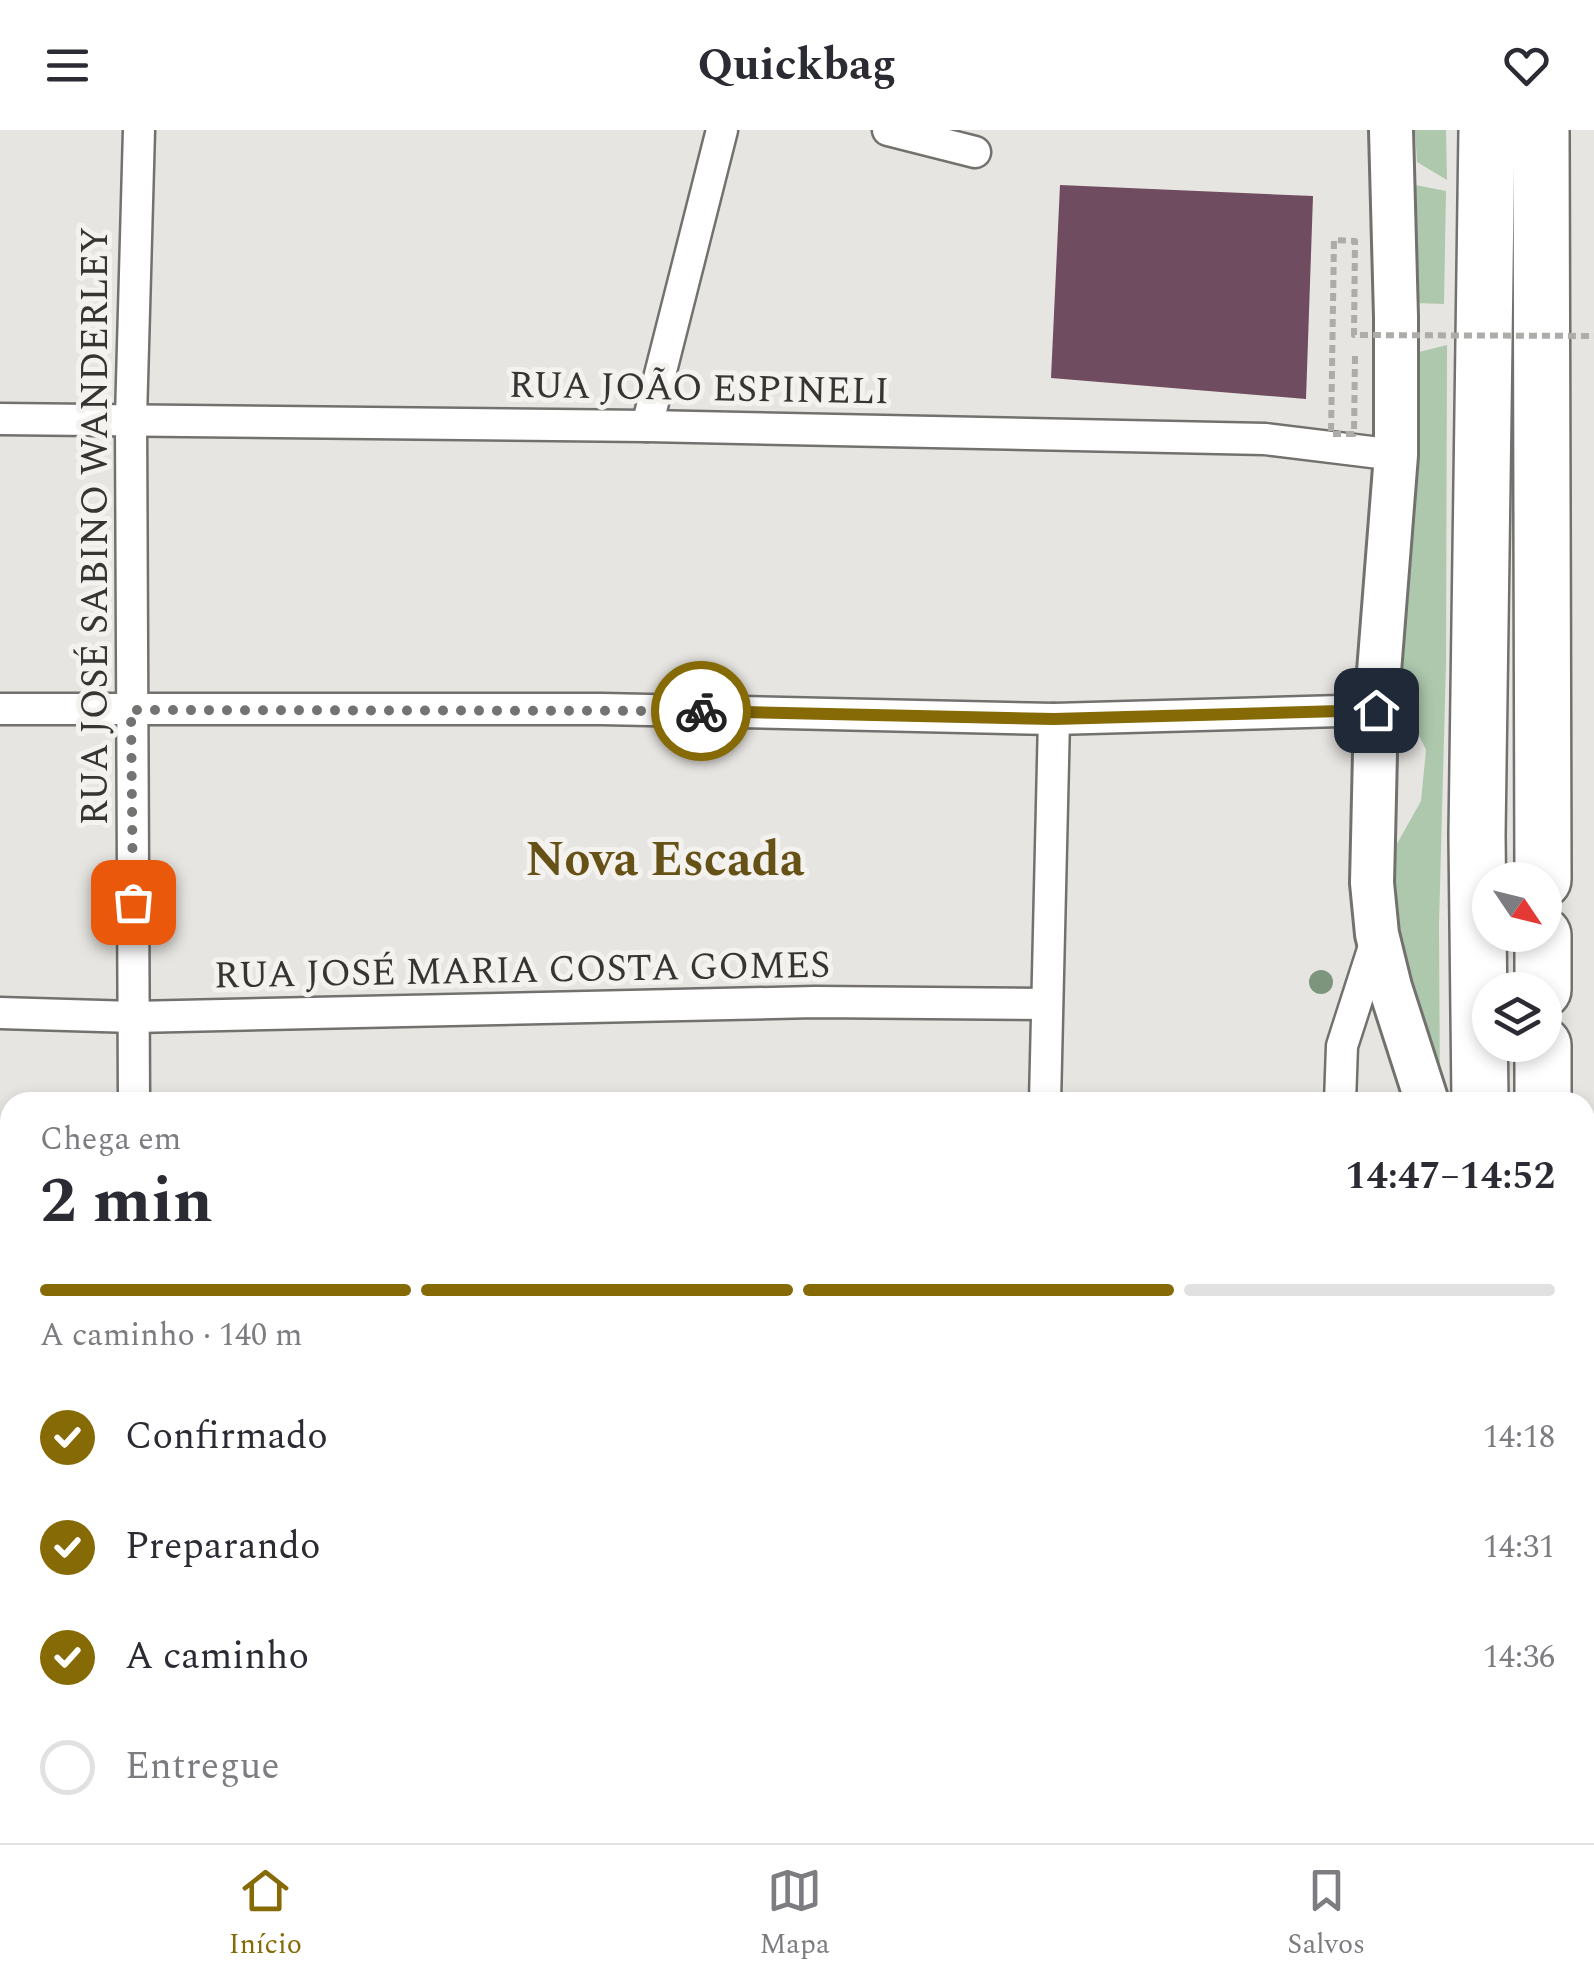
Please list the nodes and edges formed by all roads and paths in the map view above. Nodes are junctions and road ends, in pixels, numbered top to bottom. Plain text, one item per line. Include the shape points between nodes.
1 (139, 130) edge
2 (722, 130) edge
3 (888, 130) edge
4 (1391, 130) edge
5 (1486, 130) edge
6 (1541, 130) edge
7 (975, 152) dead end
8 (1594, 336) edge
9 (1355, 356) dead end
10 (0, 418) edge
11 (131, 418) junction
12 (647, 426) junction
13 (1396, 455) junction
14 (0, 709) edge
15 (131, 710) junction
16 (1376, 710) junction
17 (1054, 719) junction
18 (1543, 862) edge
19 (1378, 934) junction
20 (1046, 1004) junction
21 (0, 1013) edge
22 (134, 1017) junction
23 (1543, 1062) edge
24 (134, 1092) edge
25 (1045, 1092) edge
26 (1340, 1092) edge
27 (1424, 1092) edge
28 (1480, 1092) edge
29 (1543, 1092) edge

1 - 11 street, RUA JOSÉ SABINO WANDERLEY
2 - 12 street
3 - 7 street
4 - 13 street
5 - 28 highway via 1476,836
6 - 18 highway
8 - 9 path, bridge via 1354,335 1356,240 1334,240 1331,434 1354,434
10 - 11 street, RUA JOÃO ESPINELI
11 - 12 street, RUA JOÃO ESPINELI
11 - 15 street, RUA JOSÉ SABINO WANDERLEY
12 - 13 street, RUA JOÃO ESPINELI via 1266,439
13 - 16 street
14 - 15 street
15 - 17 street via 602,709
15 - 22 street, RUA JOSÉ SABINO WANDERLEY
16 - 17 street
16 - 19 street via 1371,826
17 - 20 street
19 - 26 street via 1342,1046
19 - 27 street
20 - 22 street, RUA JOSÉ MARIA COSTA GOMES
20 - 25 street
21 - 22 street, RUA JOSÉ MARIA COSTA GOMES
22 - 24 street, RUA JOSÉ SABINO WANDERLEY
23 - 29 highway

